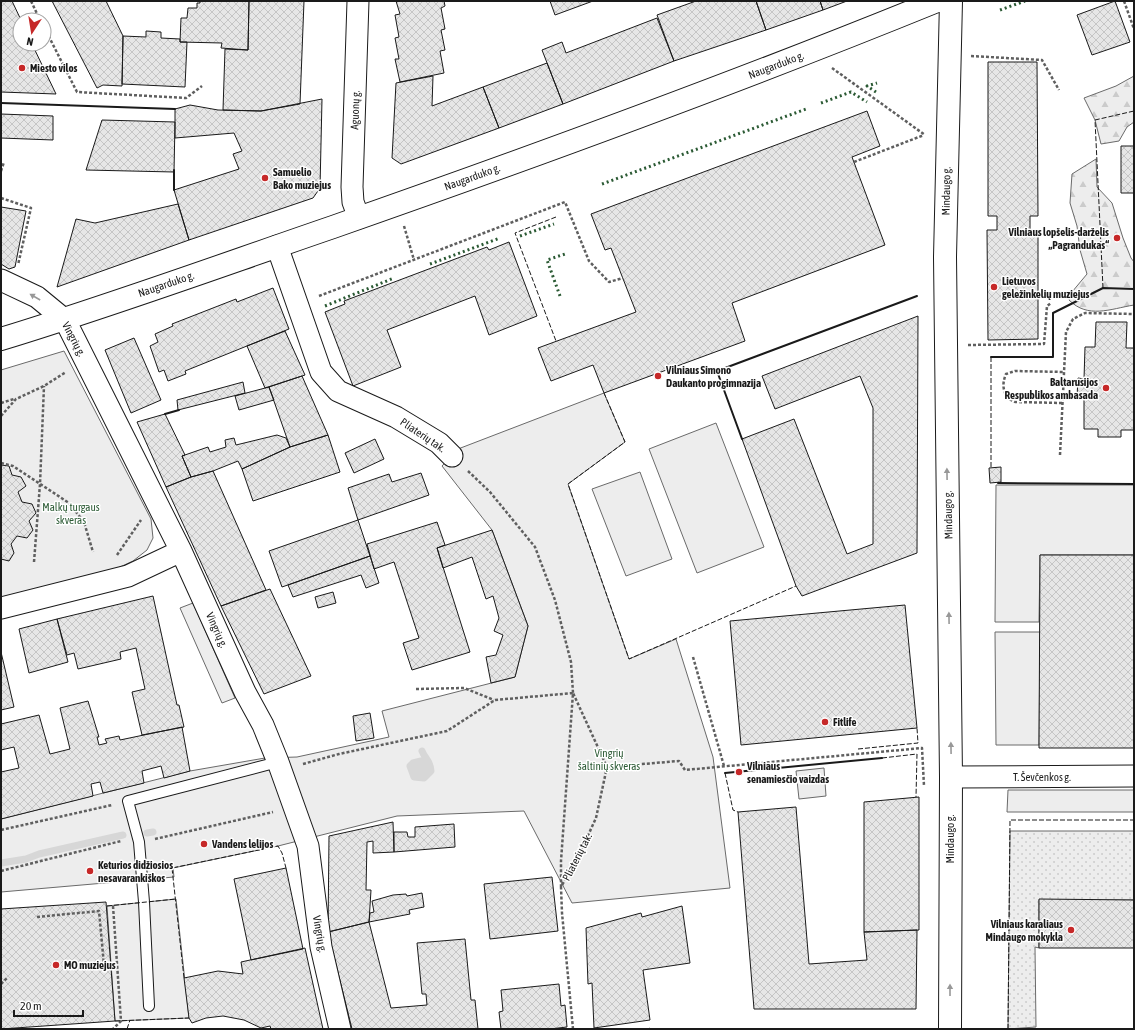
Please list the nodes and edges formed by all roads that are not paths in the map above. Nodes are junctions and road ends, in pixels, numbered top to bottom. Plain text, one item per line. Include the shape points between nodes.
1 (358, 1) edge
2 (938, 1) edge
3 (951, 1) edge
4 (359, 218) junction
5 (277, 246) junction
6 (7, 283) edge
7 (65, 320) junction
8 (1, 339) edge
9 (452, 456) road end
10 (181, 551) junction
11 (1, 608) edge
12 (280, 766) junction
13 (1134, 776) edge
14 (951, 777) junction
15 (149, 1006) dead end
16 (340, 1029) edge
17 (950, 1029) edge

1 - 4 street, Aguonų g. via 352,188 353,202
2 - 4 main road, Naugarduko g. via 682,101
14 -> 3 main road, Mindaugo g. via 945,257
4 - 5 main road, Naugarduko g.
5 - 7 main road, Naugarduko g.
5 - 9 street, Pliaterių tak. via 321,372 338,392 396,417 439,443
7 -> 6 street, Vingrių g. via 36,297
7 - 8 main road, Naugarduko g.
7 - 10 street, Vingrių g.
10 - 11 street via 128,576
10 - 12 street, Vingrių g.
12 - 15 lane via 128,801 139,842
12 - 16 street, Vingrių g. via 308,846 321,946
13 - 14 street, T. Ševčenkos g.
17 -> 14 main road, Mindaugo g.

